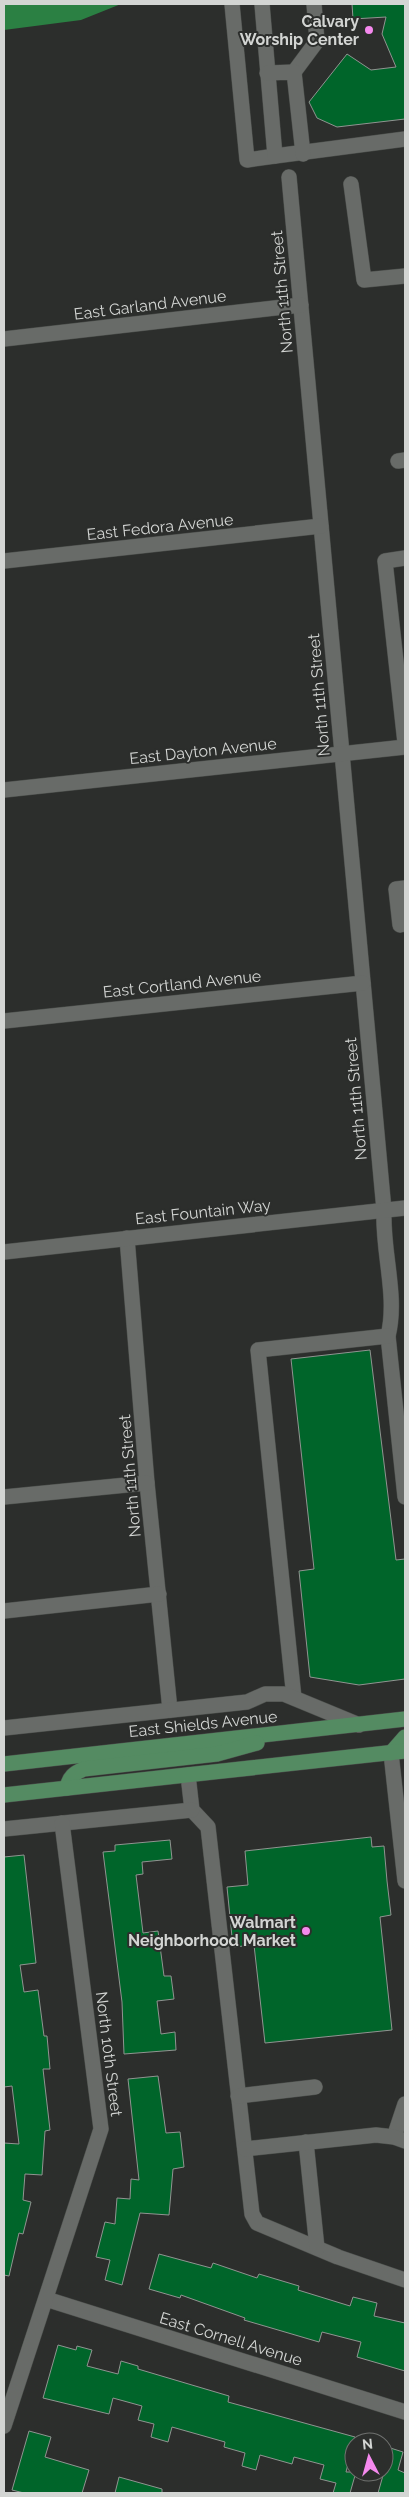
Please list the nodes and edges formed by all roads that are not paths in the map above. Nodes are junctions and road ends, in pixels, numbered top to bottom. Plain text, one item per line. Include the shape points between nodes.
1 (232, 4) edge
2 (262, 4) edge
3 (314, 4) edge
4 (294, 72) junction
5 (267, 73) junction
6 (405, 139) edge
7 (303, 154) junction
8 (275, 156) junction
9 (289, 177) dead end
10 (351, 184) dead end
11 (405, 276) edge
12 (301, 305) junction
13 (4, 339) edge
14 (321, 526) junction
15 (405, 558) edge
16 (4, 561) edge
17 (405, 745) edge
18 (342, 753) junction
19 (4, 790) edge
20 (405, 888) edge
21 (405, 924) edge
22 (363, 983) junction
23 (4, 1020) edge
24 (405, 1208) edge
25 (384, 1210) junction
26 (127, 1238) junction
27 (4, 1252) edge
28 (388, 1336) junction
29 (148, 1483) junction
30 (4, 1497) edge
31 (405, 1497) edge
32 (159, 1594) junction
33 (4, 1611) edge
34 (294, 1698) junction
35 (170, 1710) junction
36 (405, 1719) edge
37 (359, 1724) junction
38 (4, 1728) edge
39 (297, 1731) junction
40 (405, 1737) edge
41 (398, 1752) edge
42 (4, 1764) edge
43 (188, 1775) junction
44 (67, 1788) junction
45 (4, 1795) edge
46 (192, 1810) junction
47 (62, 1823) junction
48 (4, 1829) edge
49 (405, 1881) edge
50 (315, 2087) dead end
51 (238, 2096) junction
52 (405, 2104) edge
53 (400, 2139) edge
54 (306, 2142) junction
55 (245, 2149) junction
56 (317, 2248) junction
57 (405, 2280) edge
58 (46, 2299) junction
59 (405, 2412) edge
60 (4, 2426) edge

1 - 8 street via 247,160
2 - 5 street
3 - 4 street via 316,41
4 - 5 street
4 - 7 street
5 - 8 street
6 - 7 street
7 - 8 street
9 - 12 street, North 11th Street
10 - 11 street via 364,280
12 - 13 street, East Garland Avenue
12 - 14 street, North 11th Street
14 - 16 street, East Fedora Avenue
14 - 18 street, North 11th Street
15 - 17 street via 385,561
17 - 18 street, East Dayton Avenue
18 - 19 street, East Dayton Avenue
18 - 22 street, North 11th Street
20 - 21 street via 396,889 400,925
22 - 23 street, East Cortland Avenue
22 - 25 street, North 11th Street
24 - 25 street, East Fountain Way
25 - 26 street, East Fountain Way
25 - 28 street, North 11th Street via 392,1320
26 - 27 street, East Fountain Way
26 - 29 street, North 11th Street
28 - 31 street, North 11th Street
28 - 34 street via 258,1350
29 - 30 street
29 - 32 street, North 11th Street
32 - 33 street
32 - 35 street, North 11th Street
34 - 35 street via 276,1693 247,1702
34 - 37 street
35 - 38 street
36 - 37 main road, East Shields Avenue
37 - 39 main road, East Shields Avenue
39 - 42 main road, East Shields Avenue
39 - 44 main road via 217,1754 84,1769 75,1772
40 - 41 main road
41 - 43 main road
41 - 49 street
43 - 44 main road
43 - 46 street
44 - 45 main road
46 - 47 street
46 - 51 street via 208,1827
47 - 48 street
47 - 58 street, North 10th Street via 101,2129
50 - 51 street
51 - 55 street
52 - 53 street
53 - 54 street via 376,2135
54 - 55 street
54 - 56 street
55 - 56 street via 252,2214 257,2223
56 - 57 street
58 - 59 street, East Cornell Avenue
58 - 60 street, North 10th Street

